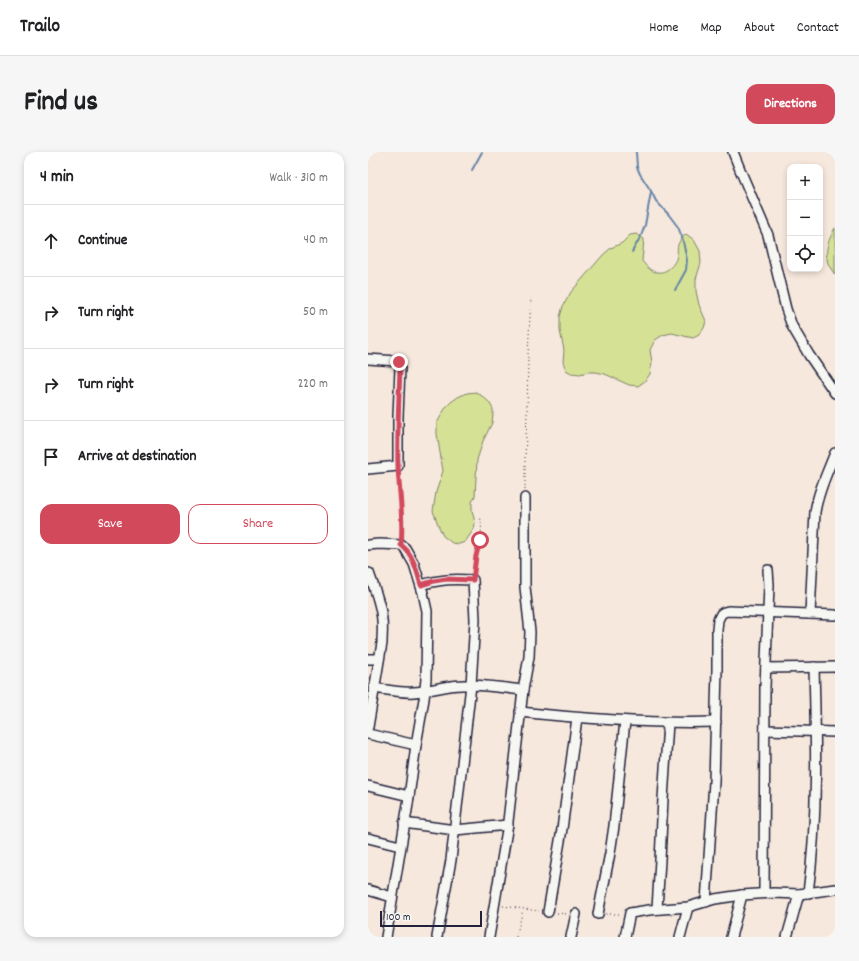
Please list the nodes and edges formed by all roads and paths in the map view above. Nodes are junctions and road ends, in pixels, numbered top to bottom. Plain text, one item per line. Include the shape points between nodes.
1 (733, 152) edge
2 (531, 298) dead end
3 (368, 359) edge
4 (835, 393) edge
5 (835, 453) edge
6 (398, 466) junction
7 (368, 469) edge
8 (525, 498) joint
9 (480, 516) dead end
10 (368, 545) edge
11 (401, 545) junction
12 (768, 570) dead end
13 (369, 573) dead end
14 (473, 580) junction
15 (421, 585) junction
16 (768, 612) junction
17 (810, 614) junction
18 (835, 615) edge
19 (368, 659) edge
20 (379, 659) junction
21 (814, 667) junction
22 (835, 667) edge
23 (766, 668) junction
24 (471, 685) junction
25 (374, 688) junction
26 (523, 690) junction
27 (425, 691) junction
28 (370, 707) edge
29 (520, 712) junction
30 (577, 718) junction
31 (625, 721) junction
32 (716, 722) junction
33 (668, 723) junction
34 (368, 727) edge
35 (765, 730) junction
36 (815, 731) junction
37 (835, 732) edge
38 (368, 734) edge
39 (416, 745) junction
40 (368, 786) edge
41 (409, 796) junction
42 (404, 823) junction
43 (508, 826) junction
44 (455, 830) junction
45 (368, 838) edge
46 (400, 846) junction
47 (835, 889) edge
48 (368, 890) edge
49 (764, 893) junction
50 (804, 893) junction
51 (742, 895) junction
52 (392, 897) junction
53 (706, 902) junction
54 (494, 905) junction
55 (688, 907) junction
56 (523, 909) junction
57 (657, 909) junction
58 (548, 912) junction
59 (630, 913) junction
60 (576, 914) joint
61 (598, 914) joint
62 (386, 937) edge
63 (437, 937) edge
64 (488, 937) edge
65 (516, 937) edge
66 (570, 937) edge
67 (625, 937) edge
68 (680, 937) edge
69 (731, 937) edge
70 (787, 937) edge

1 - 4 street via 768,235 792,326
2 - 8 path via 524,458
3 - 6 street via 397,361 400,364
5 - 17 street via 817,499
6 - 7 street
6 - 11 path via 402,518
8 - 26 street via 526,587 530,632 529,657
9 - 14 path via 482,531
10 - 11 street
11 - 15 street via 414,564
12 - 16 street
13 - 20 street via 382,620
14 - 15 street via 446,579
14 - 24 street via 475,620
15 - 27 street via 427,611
16 - 17 street
16 - 23 street
16 - 32 street via 728,611 721,614 718,620
17 - 18 street
19 - 20 street
20 - 25 street
21 - 22 street
21 - 23 street
21 - 36 street
23 - 35 street
24 - 26 street
24 - 27 street via 453,685
24 - 44 street
25 - 27 street via 407,693
25 - 28 street
26 - 29 street
27 - 39 street
28 - 34 street
29 - 30 street
29 - 43 street
30 - 31 street
30 - 58 street
31 - 33 street
31 - 61 street via 614,826
32 - 33 street
32 - 53 street
33 - 57 street
35 - 36 street
35 - 49 street
36 - 37 street
36 - 50 street via 812,864
38 - 39 street
39 - 41 street
40 - 41 street
41 - 42 street
42 - 44 street
42 - 46 street
43 - 44 street
43 - 54 street
44 - 63 street
45 - 46 street
46 - 52 street
47 - 50 street
48 - 52 street
49 - 50 street
49 - 51 street
50 - 70 street
51 - 53 street
51 - 69 street
52 - 62 street
53 - 55 street
54 - 56 path
54 - 64 street
55 - 57 street
55 - 68 street
56 - 58 path
56 - 65 path
57 - 59 street
58 - 60 path
59 - 61 path
59 - 67 street
60 - 66 street

